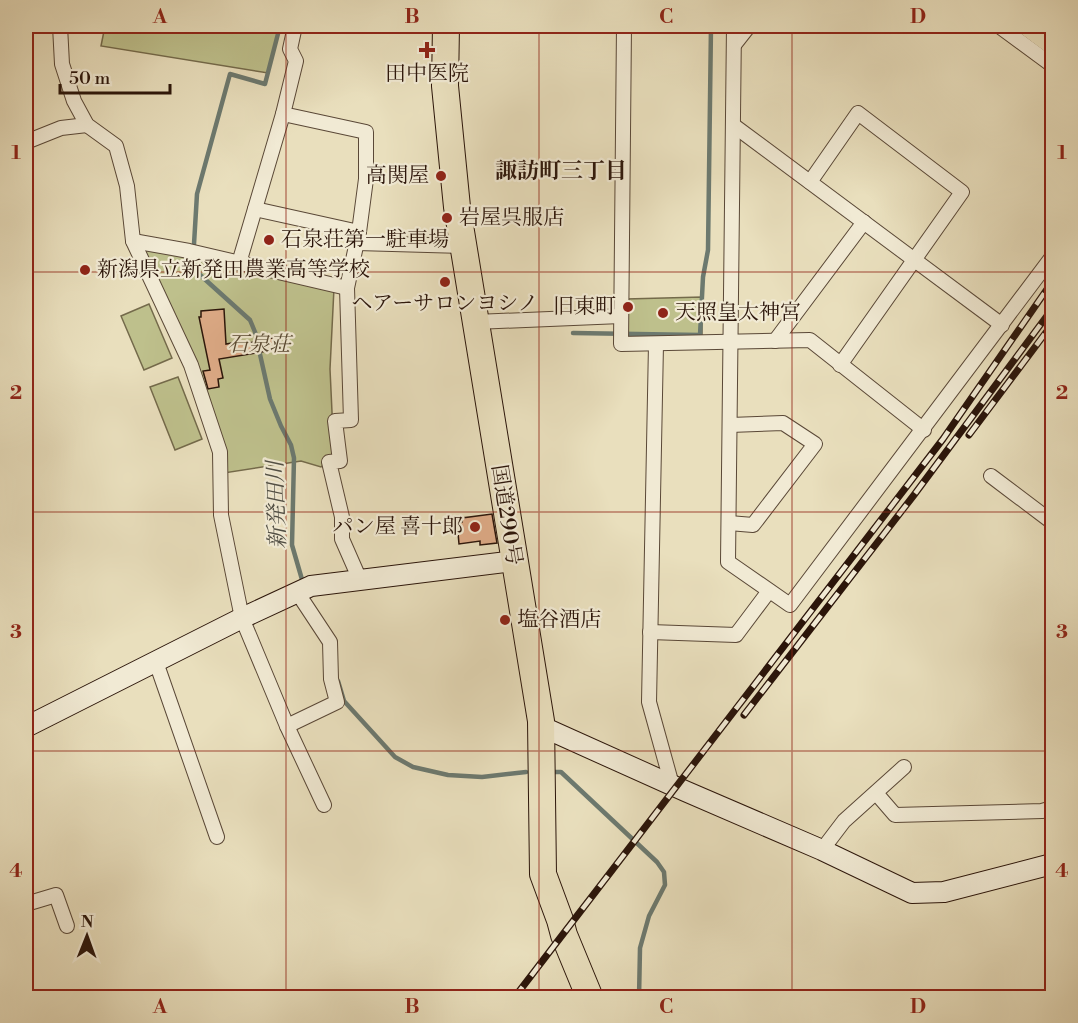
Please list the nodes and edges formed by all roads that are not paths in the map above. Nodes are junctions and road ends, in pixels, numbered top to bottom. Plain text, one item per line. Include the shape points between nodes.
1 (60, 26) edge
2 (295, 26) edge
3 (446, 26) edge
4 (624, 26) edge
5 (734, 26) edge
6 (749, 26) edge
7 (999, 26) edge
8 (1029, 26) edge
9 (1053, 43) edge
10 (734, 45) junction
11 (1053, 65) edge
12 (283, 114) junction
13 (733, 124) junction
14 (87, 125) junction
15 (26, 142) edge
16 (810, 182) junction
17 (255, 209) junction
18 (864, 222) junction
19 (358, 238) junction
20 (133, 241) junction
21 (463, 246) junction
22 (1053, 257) edge
23 (915, 260) junction
24 (240, 263) junction
25 (347, 288) junction
26 (621, 316) junction
27 (476, 322) junction
28 (1002, 326) junction
29 (775, 341) junction
30 (730, 342) junction
31 (656, 344) junction
32 (840, 365) junction
33 (730, 425) junction
34 (924, 430) junction
35 (991, 476) dead end
36 (1053, 522) edge
37 (729, 523) junction
38 (514, 561) junction
39 (360, 580) junction
40 (304, 589) junction
41 (769, 591) junction
42 (242, 618) junction
43 (650, 632) junction
44 (156, 662) junction
45 (541, 721) junction
46 (287, 726) junction
47 (26, 727) edge
48 (904, 767) dead end
49 (672, 785) junction
50 (876, 793) junction
51 (324, 805) dead end
52 (1053, 808) edge
53 (217, 837) dead end
54 (822, 850) junction
55 (1053, 864) edge
56 (26, 904) edge
57 (67, 926) dead end
58 (590, 998) edge

1 - 14 street via 62,64
2 - 12 street via 290,49 296,61
3 - 21 highway, 国道290号 via 445,86
4 - 26 street
5 - 10 street
6 - 10 street
7 - 11 street
8 - 9 main road
10 - 13 street
12 - 17 street
12 - 19 street via 366,132 366,179
13 - 16 street
13 - 30 street
14 - 15 street via 61,128
14 - 20 street via 117,146 127,186
16 - 18 street
16 - 23 street via 858,113 962,192
17 - 19 street
17 - 24 street
18 - 23 street
18 - 29 street
19 - 21 street
19 - 25 street
20 - 24 street
20 - 42 street via 191,365 220,452 221,515
21 - 27 highway, 国道290号
22 - 28 street
23 - 28 street
23 - 32 street
24 - 25 street
25 - 39 street via 351,420 335,421 340,461 329,462 342,517 342,540
26 - 27 street
26 - 31 street via 621,344
27 - 38 highway, 国道290号
28 - 34 street
29 - 30 street
29 - 32 street via 810,340
30 - 31 street
30 - 33 street
31 - 43 street
32 - 34 street
33 - 37 street
33 - 37 street via 783,423 815,444 753,525
34 - 41 street via 790,605
35 - 36 street
37 - 41 street via 728,562
38 - 39 street
38 - 45 highway, 国道290号
39 - 40 street
40 - 42 street
40 - 46 street via 330,642 331,679 338,702
41 - 43 street via 736,635
42 - 44 street
42 - 46 street
43 - 49 street via 649,702
44 - 47 street
44 - 53 street
45 - 49 street via 545,728
45 - 58 highway, 国道290号 via 543,874
46 - 51 street
48 - 50 street
49 - 54 street
50 - 52 street via 895,815
50 - 54 street via 844,821
54 - 55 street via 912,893 944,892
56 - 57 street via 56,895

